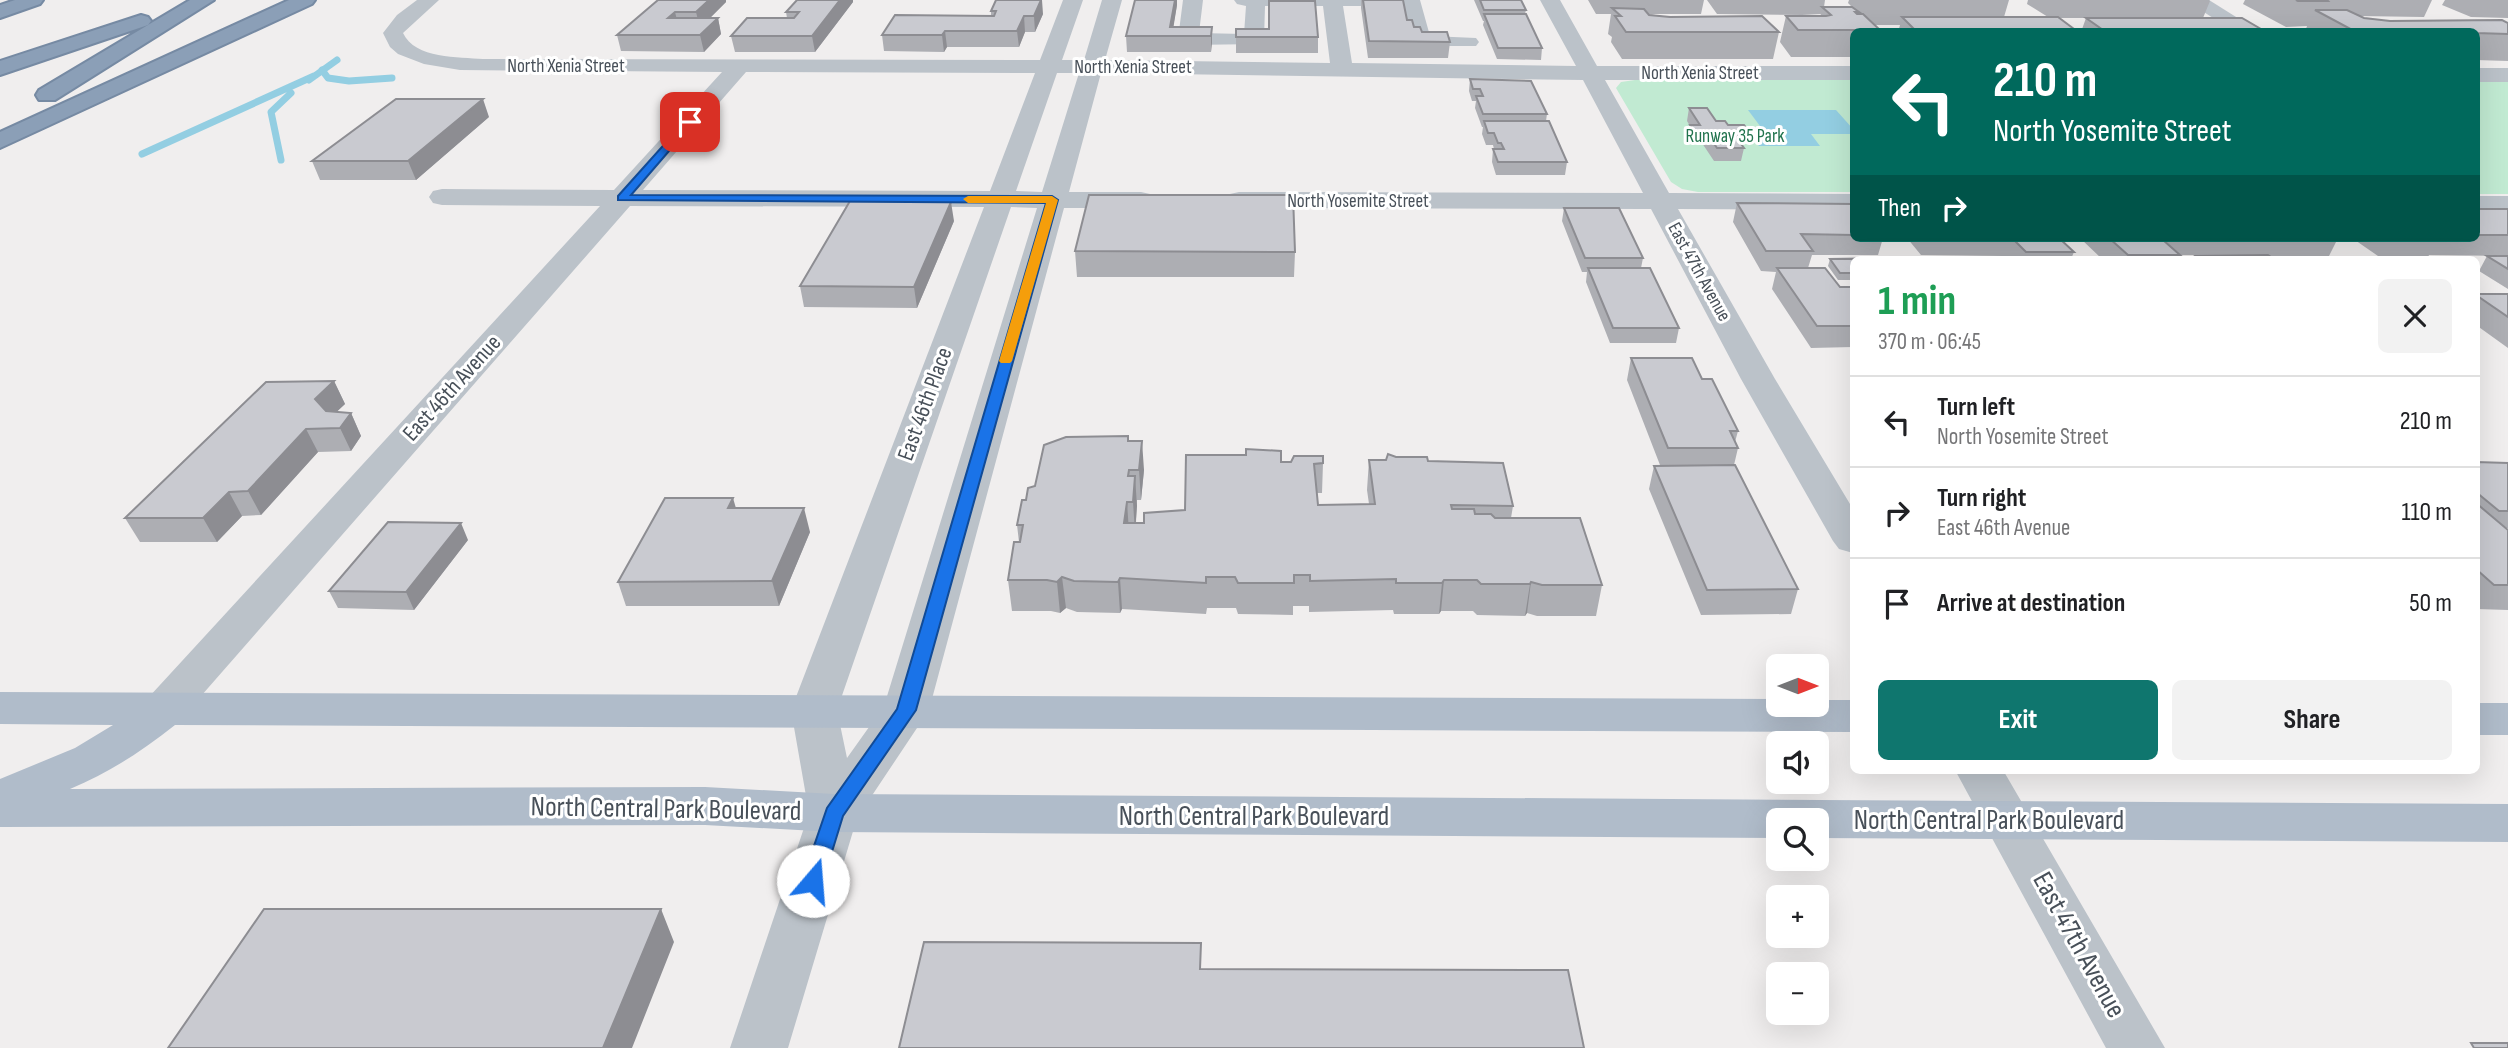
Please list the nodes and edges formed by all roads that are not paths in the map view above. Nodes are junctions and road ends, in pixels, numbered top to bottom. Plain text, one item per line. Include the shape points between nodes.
1 (33, 0) edge
2 (204, 0) edge
3 (305, 0) edge
4 (429, 0) edge
5 (1073, 0) edge
6 (1112, 0) edge
7 (1193, 0) edge
8 (1244, 0) edge
9 (1256, 0) edge
10 (1332, 0) edge
11 (1410, 0) edge
12 (1550, 0) edge
13 (2195, 0) edge
14 (0, 12) edge
15 (2243, 28) edge
16 (1469, 42) dead end
17 (740, 66) junction
18 (1048, 67) junction
19 (1091, 67) junction
20 (0, 68) edge
21 (1342, 69) junction
22 (1590, 73) junction
23 (1850, 74) edge
24 (2480, 75) edge
25 (2508, 75) edge
26 (0, 121) edge
27 (0, 141) edge
28 (442, 197) dead end
29 (622, 198) junction
30 (1001, 200) junction
31 (1052, 200) junction
32 (1163, 200) edge
33 (1217, 200) edge
34 (1660, 202) junction
35 (1850, 202) edge
36 (2480, 204) edge
37 (2508, 204) edge
38 (1850, 536) edge
39 (0, 708) edge
40 (164, 709) junction
41 (814, 709) junction
42 (906, 710) junction
43 (1850, 716) edge
44 (2480, 719) edge
45 (2508, 719) edge
46 (1981, 774) edge
47 (0, 799) edge
48 (0, 808) edge
49 (834, 813) junction
50 (2008, 820) junction
51 (2508, 823) edge
52 (759, 1048) edge
53 (2136, 1048) edge

1 - 14 highway
2 - 20 highway
2 - 26 highway
3 - 27 highway
4 - 17 street, North Xenia Street via 393,33 398,44 439,61
5 - 18 street, East 46th Place
6 - 19 street
7 - 9 street via 1188,39 1254,40
8 - 9 street
9 - 10 street
10 - 11 street
10 - 21 street
11 - 16 street via 1422,42
12 - 22 street, East 47th Avenue
13 - 15 street
17 - 18 street, North Xenia Street
17 - 29 street, East 46th Avenue
18 - 19 street, North Xenia Street
18 - 30 street, East 46th Place
19 - 21 street, North Xenia Street
19 - 31 street
21 - 22 street, North Xenia Street
22 - 23 street, North Xenia Street
22 - 34 street, East 47th Avenue
24 - 25 street
28 - 29 street
29 - 30 street
29 - 40 street, East 46th Avenue
30 - 31 street
30 - 41 street, East 46th Place
31 - 32 street
31 - 42 street
33 - 34 street, North Yosemite Street
34 - 35 street, North Yosemite Street
34 - 38 street, East 47th Avenue
36 - 37 street
39 - 40 main road
40 - 41 main road
40 - 47 main road via 92,760
41 - 42 main road
41 - 49 street
42 - 43 main road
42 - 49 street
44 - 45 main road
46 - 50 street, East 47th Avenue
48 - 49 main road, North Central Park Boulevard via 705,806
49 - 50 main road, North Central Park Boulevard
49 - 52 street
50 - 51 main road, North Central Park Boulevard
50 - 53 street, East 47th Avenue

